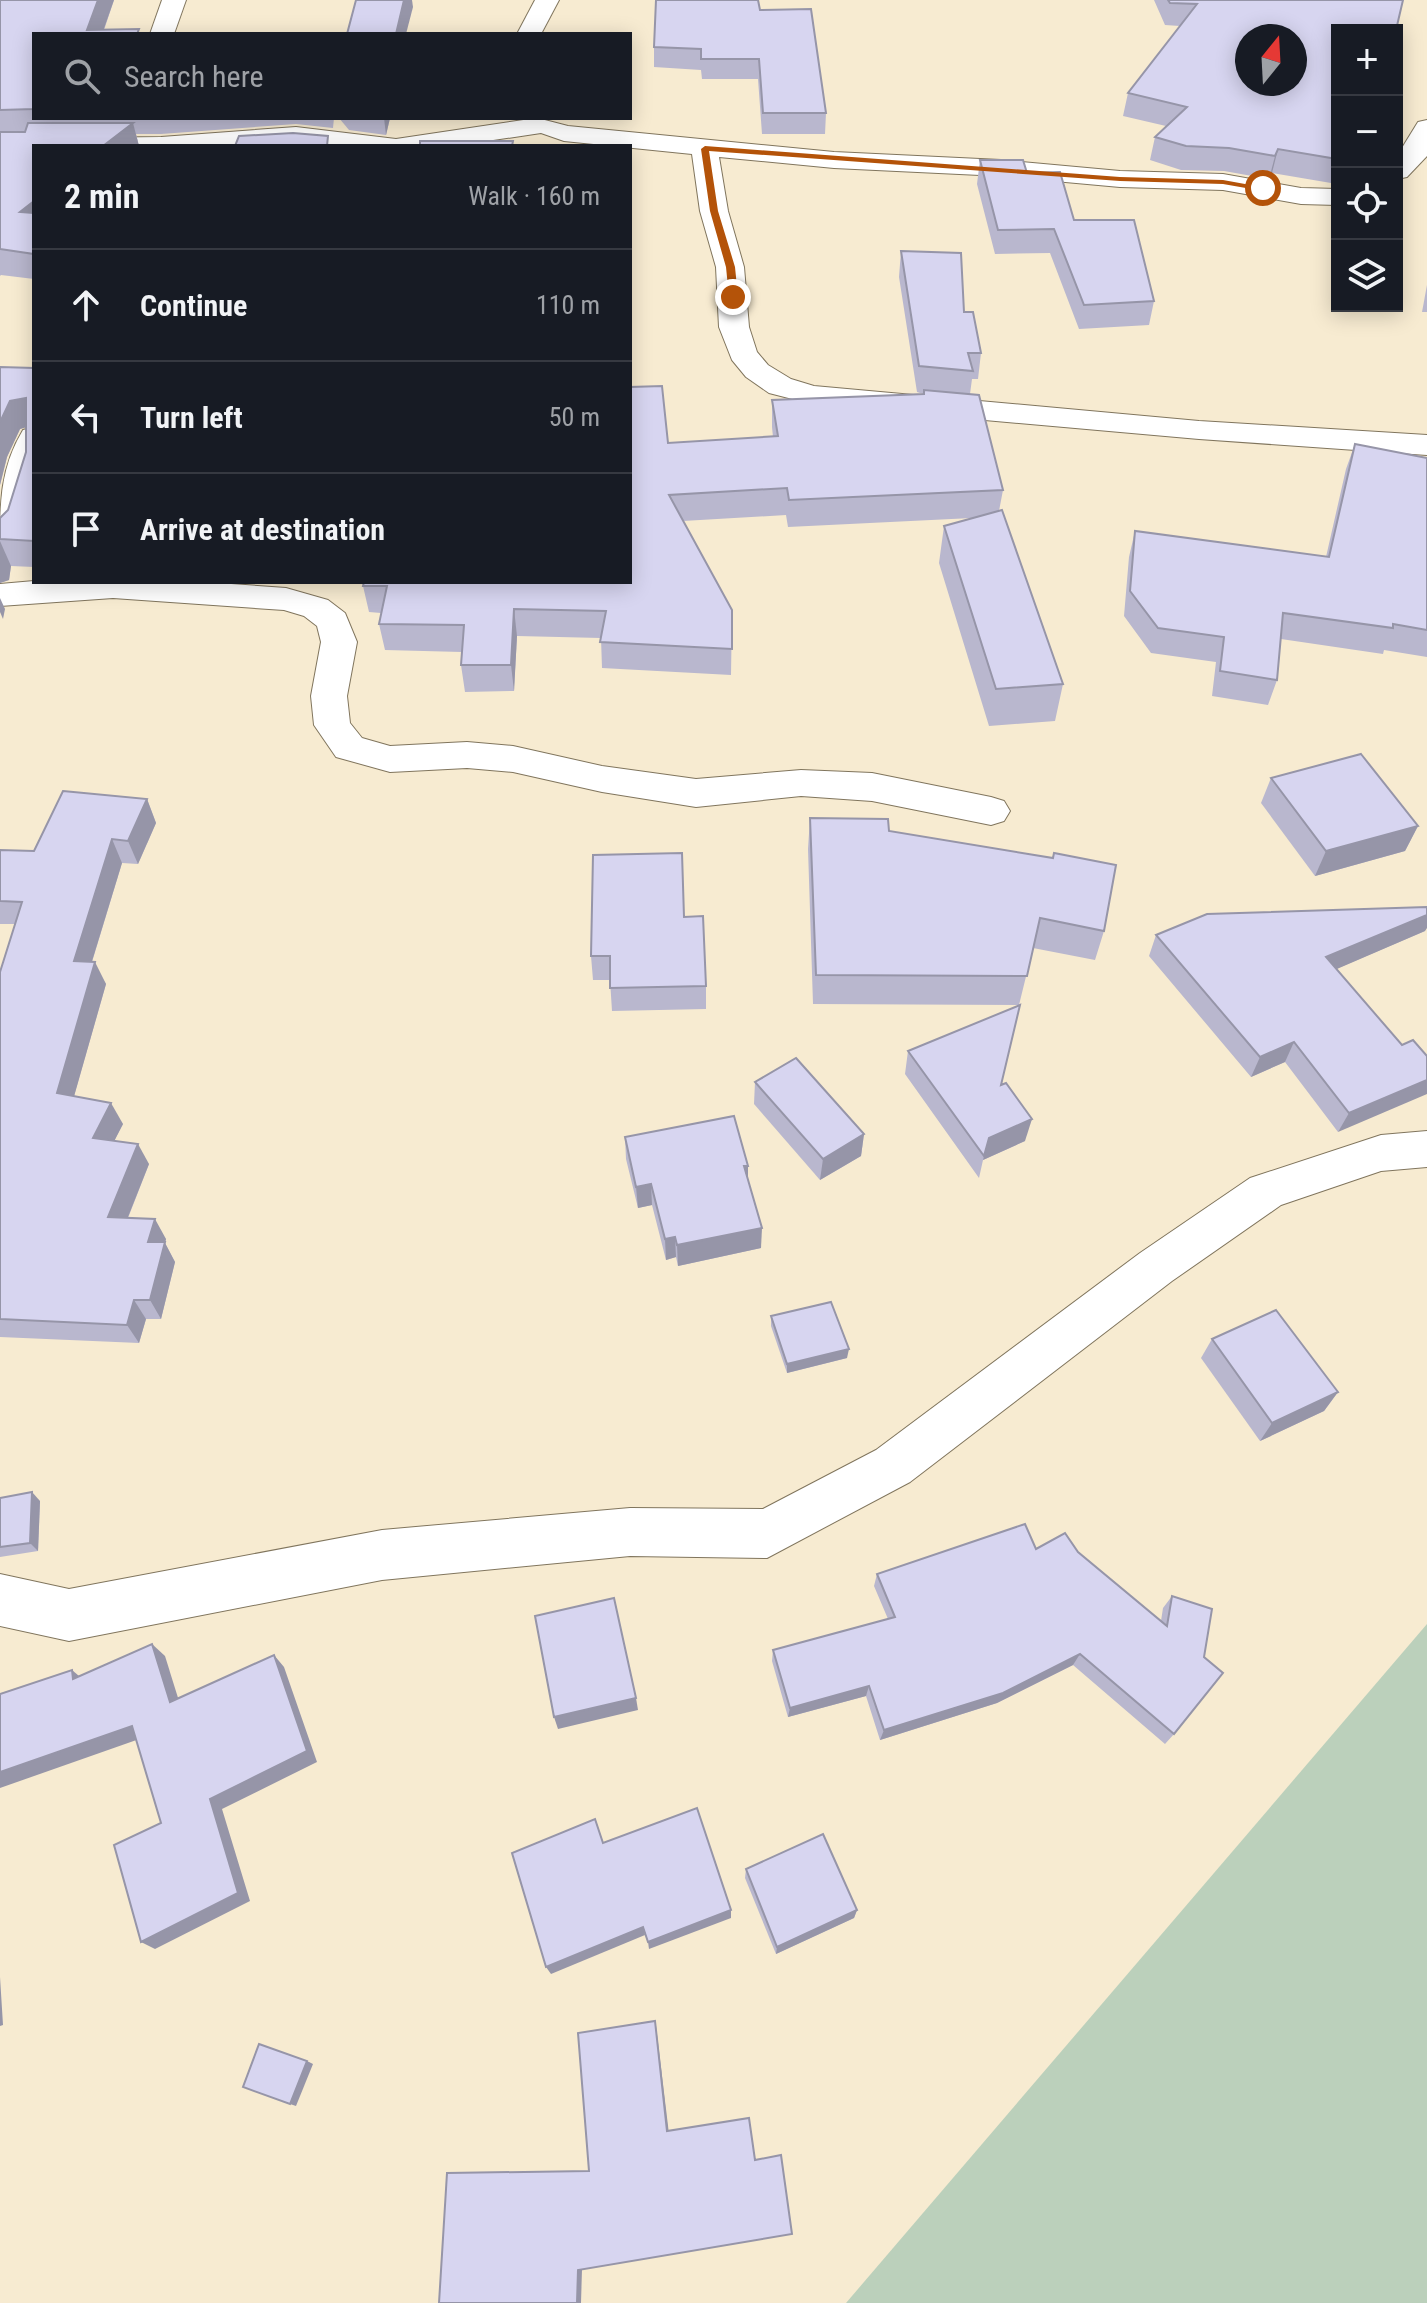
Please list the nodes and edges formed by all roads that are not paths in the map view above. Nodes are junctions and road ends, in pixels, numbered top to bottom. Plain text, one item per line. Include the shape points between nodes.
1 (174, 0) edge
2 (547, 0) edge
3 (163, 32) edge
4 (529, 32) edge
5 (138, 120) edge
6 (540, 121) edge
7 (1427, 128) edge
8 (132, 144) edge
9 (175, 144) edge
10 (377, 144) edge
11 (407, 144) edge
12 (0, 147) edge
13 (32, 147) edge
14 (705, 149) junction
15 (1400, 168) edge
16 (1331, 197) edge
17 (32, 442) edge
18 (1427, 445) edge
19 (0, 535) edge
20 (0, 595) edge
21 (991, 811) dead end
22 (1427, 1149) edge
23 (0, 1600) edge

1 - 3 street
2 - 4 street
5 - 8 street
6 - 11 street
6 - 14 street via 564,133
7 - 15 street via 1414,155
9 - 10 street via 296,135
12 - 13 street
14 - 16 street via 1223,182
14 - 18 street via 714,211 730,267 734,327 743,354 780,386 812,395 907,404
17 - 19 street
20 - 21 street via 113,587 286,599 316,608 333,621 339,642 329,696 332,725 349,748 390,759 513,759 696,793 801,783 872,787
22 - 23 street via 1381,1153 1266,1191 1156,1267 893,1466 767,1534 630,1532 382,1555 69,1615

